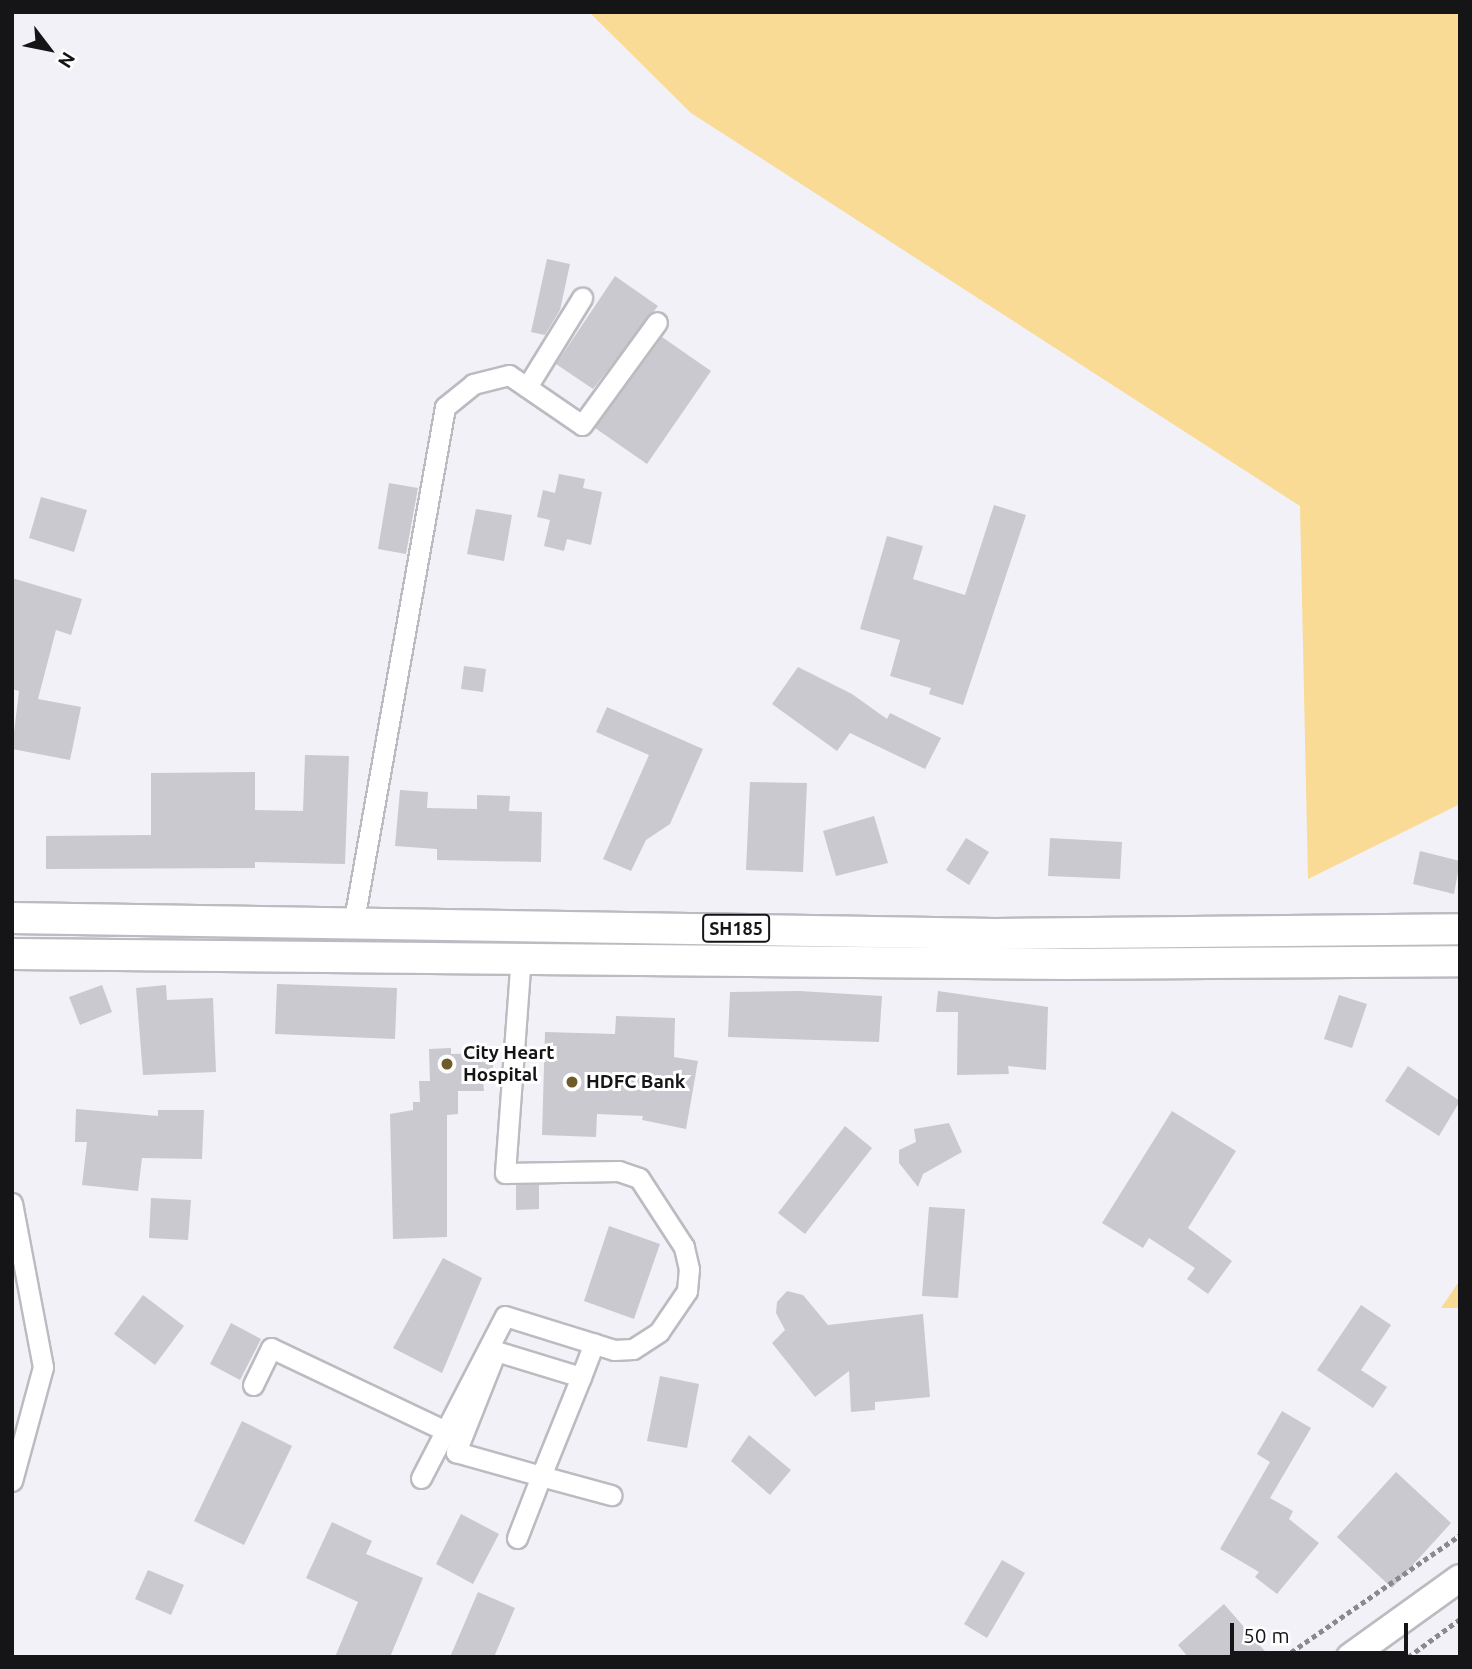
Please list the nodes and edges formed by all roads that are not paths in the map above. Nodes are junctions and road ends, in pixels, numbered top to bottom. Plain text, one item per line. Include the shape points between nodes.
1 (582, 298) dead end
2 (657, 322) dead end
3 (527, 387) junction
4 (12, 918) edge
5 (354, 920) junction
6 (1460, 929) edge
7 (12, 954) edge
8 (521, 956) junction
9 (1460, 961) edge
10 (12, 1203) edge
11 (594, 1343) junction
12 (581, 1377) junction
13 (253, 1385) dead end
14 (446, 1431) junction
15 (541, 1476) junction
16 (421, 1478) dead end
17 (12, 1481) edge
18 (611, 1495) dead end
19 (517, 1538) dead end
20 (1460, 1578) edge
21 (1350, 1657) edge

1 - 3 street
2 - 3 street via 582,425
3 - 5 street via 509,375 473,384 445,407
4 - 5 main road, SH185
5 - 6 main road, SH185 via 995,934
7 - 8 main road, SH185
8 - 9 main road, SH185 via 1065,964
8 - 11 street via 505,1173 629,1172 661,1205 684,1247 689,1269 687,1291 659,1332 633,1349 614,1350
10 - 17 street via 43,1367
11 - 12 street
11 - 14 street via 505,1316
12 - 15 street
12 - 15 street via 496,1351 456,1452
13 - 14 street via 271,1348
14 - 16 street
15 - 18 street
15 - 19 street
20 - 21 street

